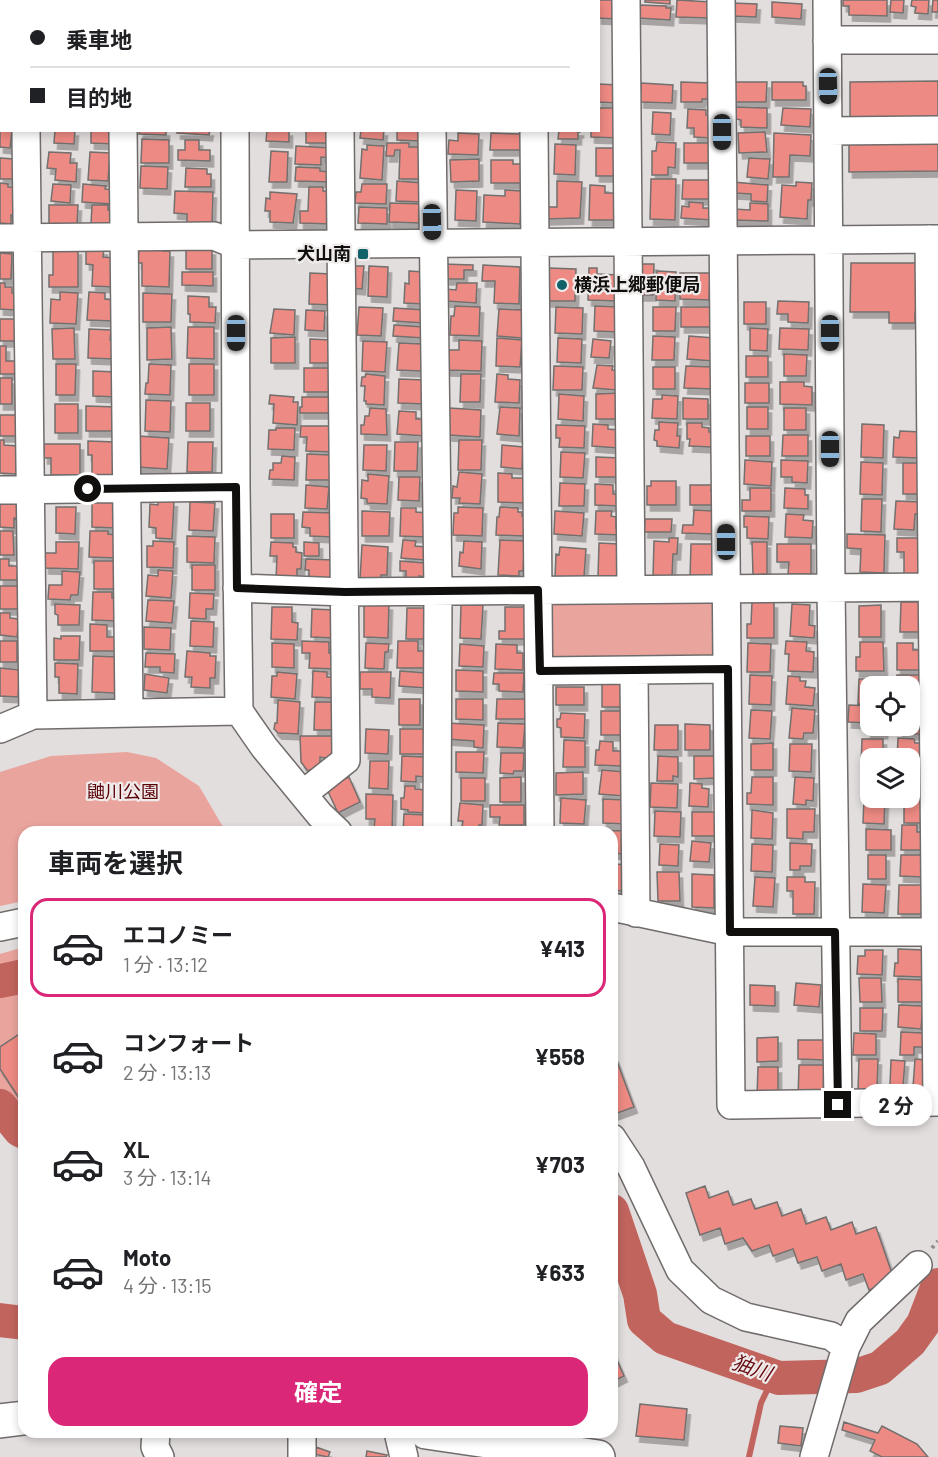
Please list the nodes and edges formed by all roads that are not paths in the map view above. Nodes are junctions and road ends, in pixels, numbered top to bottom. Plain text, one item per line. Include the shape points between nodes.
1 (626, 0) edge
2 (721, 0) edge
3 (827, 0) edge
4 (827, 40) junction
5 (938, 40) edge
6 (938, 130) edge
7 (828, 131) junction
8 (26, 132) edge
9 (123, 132) edge
10 (235, 132) edge
11 (340, 132) edge
12 (432, 132) edge
13 (534, 132) edge
14 (124, 237) junction
15 (0, 238) edge
16 (28, 238) junction
17 (934, 239) edge
18 (723, 241) junction
19 (829, 241) junction
20 (629, 242) junction
21 (535, 243) junction
22 (340, 244) junction
23 (236, 245) junction
24 (433, 245) junction
25 (236, 487) junction
26 (127, 488) junction
27 (0, 490) edge
28 (30, 490) junction
29 (935, 587) edge
30 (237, 588) junction
31 (727, 588) junction
32 (831, 588) junction
33 (631, 589) junction
34 (538, 590) junction
35 (438, 591) junction
36 (345, 592) junction
37 (728, 669) junction
38 (540, 671) junction
39 (634, 671) junction
40 (239, 711) junction
41 (129, 713) junction
42 (33, 715) junction
43 (0, 729) edge
44 (303, 794) junction
45 (332, 826) edge
46 (437, 826) edge
47 (540, 826) edge
48 (624, 910) edge
49 (18, 922) edge
50 (0, 927) edge
51 (730, 932) junction
52 (835, 932) junction
53 (937, 932) edge
54 (937, 1102) edge
55 (838, 1105) junction
56 (618, 1147) edge
57 (918, 1265) dead end
58 (846, 1347) junction
59 (18, 1418) edge
60 (0, 1420) edge
61 (156, 1438) edge
62 (399, 1438) edge
63 (467, 1438) edge
64 (160, 1457) edge
65 (404, 1457) edge
66 (598, 1457) edge
67 (814, 1457) edge

1 - 20 street
2 - 18 street
3 - 4 street
4 - 5 street
4 - 7 street
6 - 7 street
7 - 19 street
8 - 16 street
9 - 14 street
10 - 23 street
11 - 22 street
12 - 24 street
13 - 21 street
14 - 16 street
14 - 23 street via 214,236
14 - 26 street
15 - 16 street
16 - 28 street
17 - 19 street
17 - 29 street
18 - 19 street
18 - 20 street
18 - 31 street
19 - 32 street
20 - 21 street
20 - 33 street
21 - 24 street
21 - 34 street
22 - 23 street
22 - 24 street
22 - 36 street
23 - 25 street
24 - 35 street
25 - 26 street
25 - 30 street
26 - 28 street
26 - 41 street
27 - 28 street
28 - 42 street
29 - 32 street
29 - 53 street
30 - 36 street
30 - 40 street
31 - 32 street
31 - 33 street
31 - 37 street
32 - 52 street
33 - 34 street
34 - 35 street
34 - 38 street
35 - 36 street
35 - 46 street
36 - 44 street via 346,760
37 - 39 street
37 - 51 street
38 - 39 street
38 - 47 street
39 - 48 street
40 - 41 street
40 - 44 street
41 - 42 street
42 - 43 street
44 - 45 street
48 - 51 street
49 - 50 street
51 - 52 street
51 - 55 street via 731,1105
52 - 53 street
52 - 55 street
53 - 54 street
54 - 55 street
56 - 58 street via 680,1270 711,1300 746,1317 831,1336
57 - 58 street via 859,1321
58 - 67 street
59 - 60 main road
61 - 64 street
62 - 65 street
63 - 66 main road

